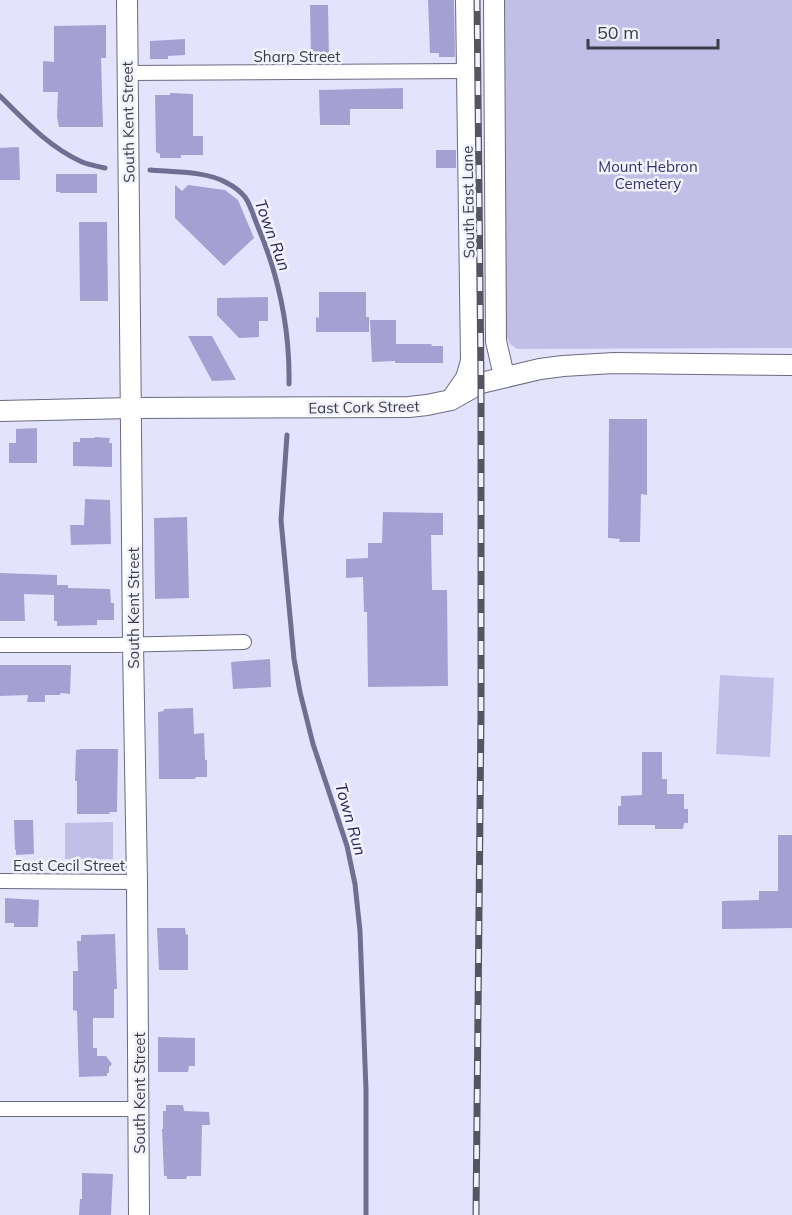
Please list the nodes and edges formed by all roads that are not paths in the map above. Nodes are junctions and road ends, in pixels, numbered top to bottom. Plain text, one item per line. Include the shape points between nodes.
1 (127, 0) edge
2 (466, 0) edge
3 (494, 0) edge
4 (467, 71) junction
5 (127, 73) junction
6 (792, 365) edge
7 (504, 376) junction
8 (451, 399) junction
9 (131, 408) junction
10 (0, 411) edge
11 (244, 642) dead end
12 (133, 644) junction
13 (0, 645) edge
14 (0, 881) edge
15 (137, 882) junction
16 (0, 1109) edge
17 (139, 1109) junction
18 (139, 1215) edge

1 - 5 street, South Kent Street
2 - 4 street, South East Lane
3 - 7 street, South East Lane via 496,341
4 - 5 street, Sharp Street
4 - 8 street, South East Lane via 471,361 466,378
5 - 9 street, South Kent Street
6 - 7 street, East Cork Street via 590,364
7 - 8 street, East Cork Street via 481,382
8 - 9 street, East Cork Street via 409,407
9 - 10 street, East Cork Street
9 - 12 street, South Kent Street
11 - 12 street
12 - 13 street
12 - 15 street, South Kent Street
14 - 15 street, East Cecil Street
15 - 17 street, South Kent Street
16 - 17 street
17 - 18 street, South Kent Street

